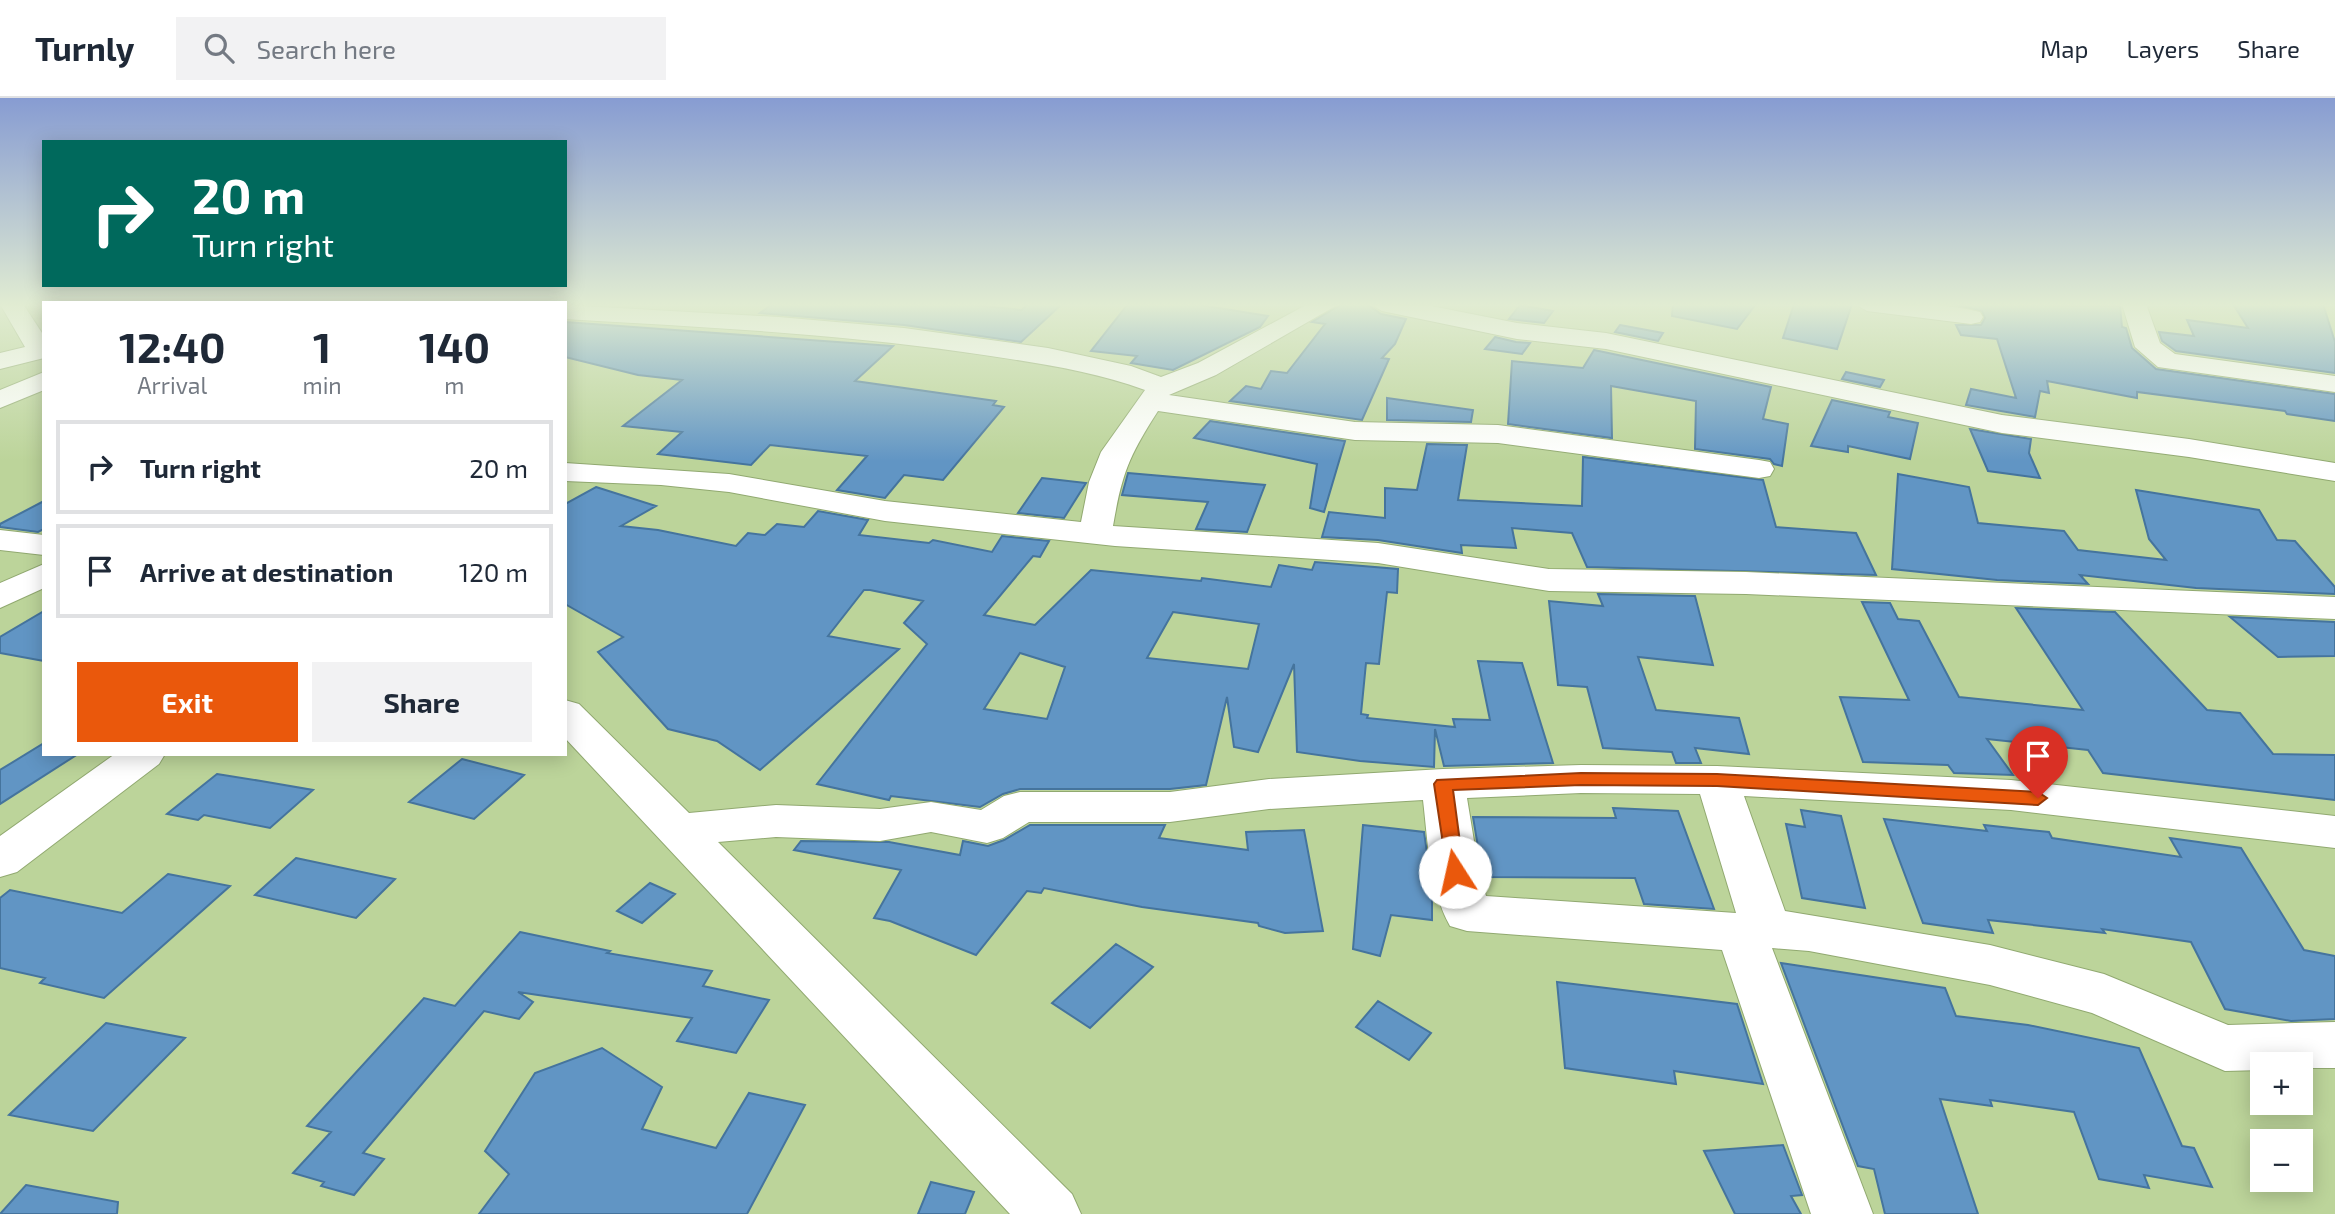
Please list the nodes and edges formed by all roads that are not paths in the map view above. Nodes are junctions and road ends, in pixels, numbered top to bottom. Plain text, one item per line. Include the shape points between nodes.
1 (19, 356) edge
2 (1048, 356) edge
3 (1231, 356) edge
4 (1678, 356) edge
5 (2160, 356) edge
6 (0, 361) edge
7 (42, 381) edge
8 (2335, 384) edge
9 (1155, 393) junction
10 (0, 400) edge
11 (1759, 469) dead end
12 (567, 472) edge
13 (2335, 472) edge
14 (1095, 533) junction
15 (0, 540) edge
16 (42, 545) edge
17 (42, 574) edge
18 (0, 597) edge
19 (2335, 608) edge
20 (567, 715) edge
21 (141, 756) edge
22 (1717, 780) junction
23 (1443, 784) junction
24 (679, 830) junction
25 (2335, 832) edge
26 (0, 860) edge
27 (1754, 930) junction
28 (2335, 1045) edge
29 (1050, 1214) edge
30 (1842, 1214) edge

1 - 6 street
2 - 9 street via 1121,372
3 - 9 street
4 - 13 street via 2002,424
5 - 8 street via 2167,361
7 - 10 street
9 - 11 street via 1355,431 1498,434
9 - 14 street via 1116,452
12 - 14 street via 729,483 885,511
14 - 19 street via 1378,553 1549,580 1746,583
15 - 16 street
17 - 18 street
20 - 24 street
21 - 26 street
22 - 23 street
22 - 25 street via 2011,796
22 - 27 street
23 - 24 street via 1269,794 1170,807 1020,807 986,827 931,817 880,825 776,821
23 - 27 street via 1455,872 1467,913
24 - 29 street
27 - 28 street via 1862,940 1990,965 2104,995 2225,1048
27 - 30 street

